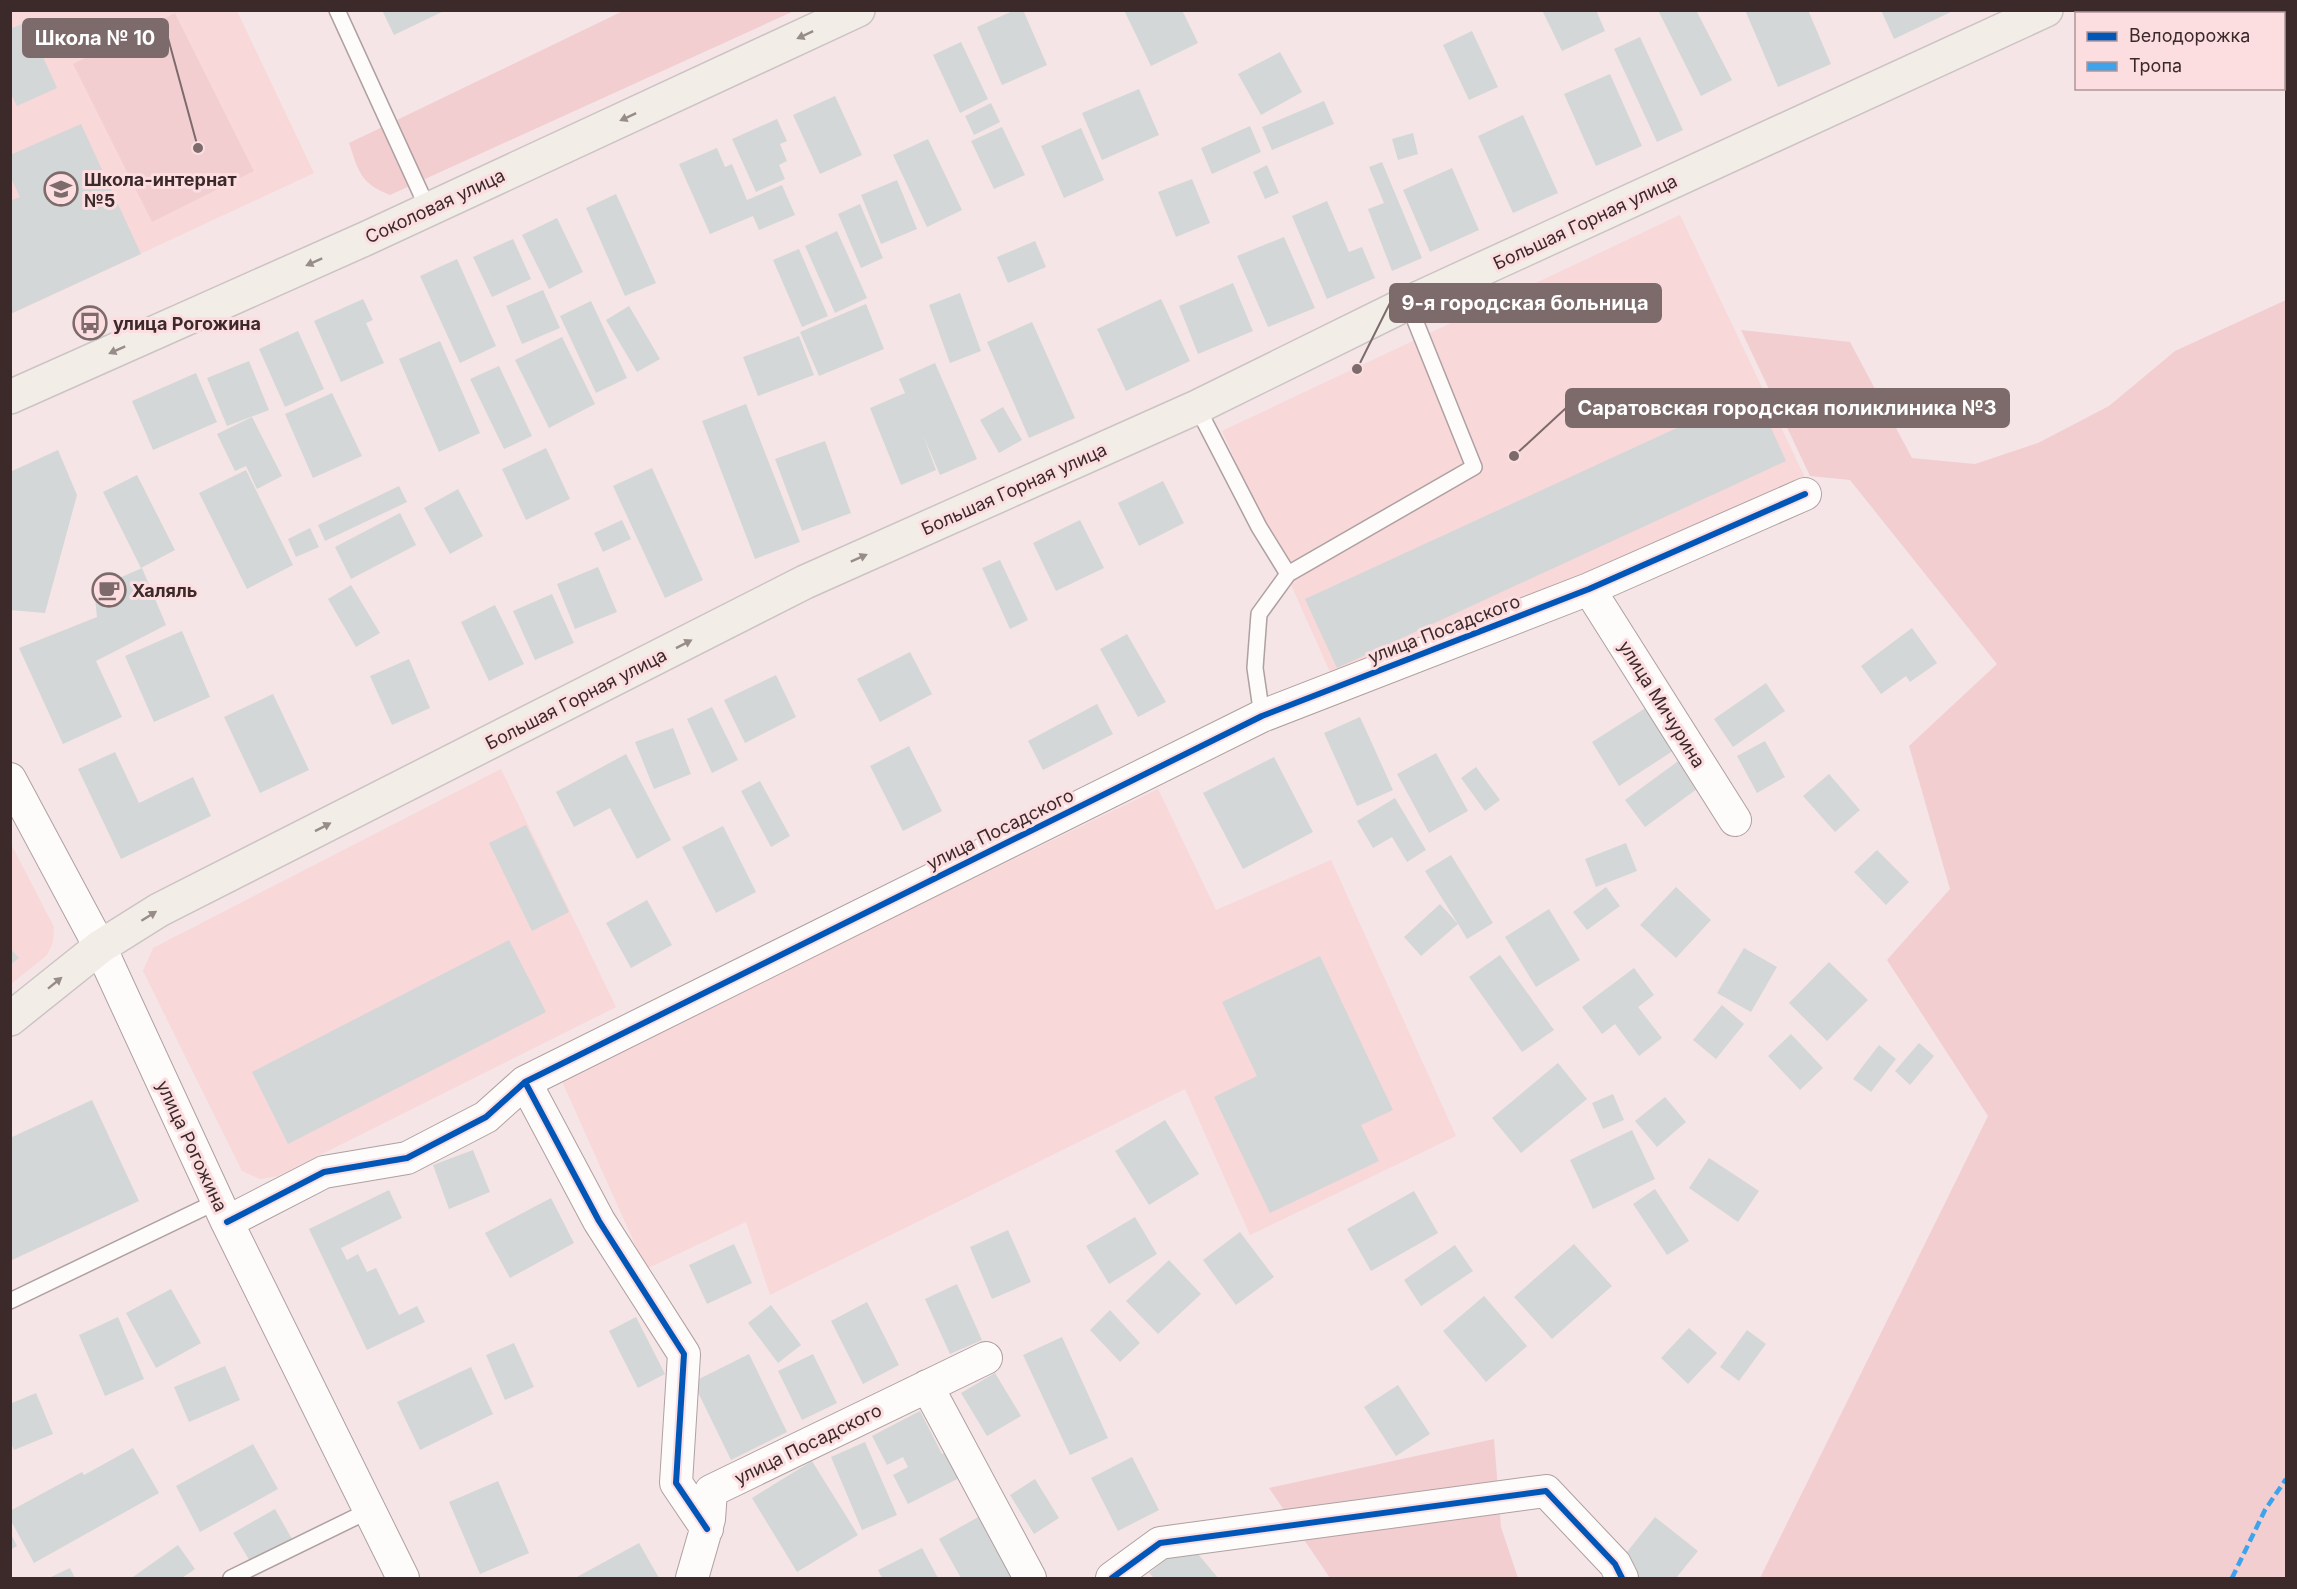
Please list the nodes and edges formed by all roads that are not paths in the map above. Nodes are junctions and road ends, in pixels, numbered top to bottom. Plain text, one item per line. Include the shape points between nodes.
1 (337, 10) edge
2 (858, 10) edge
3 (2046, 10) edge
4 (428, 209) junction
5 (1408, 303) junction
6 (10, 398) edge
7 (1197, 407) junction
8 (1805, 494) dead end
9 (1288, 574) junction
10 (1589, 589) junction
11 (1262, 716) junction
12 (10, 779) edge
13 (1736, 820) dead end
14 (100, 948) junction
15 (10, 1019) edge
16 (525, 1082) junction
17 (223, 1211) junction
18 (10, 1300) edge
19 (986, 1358) dead end
20 (927, 1386) junction
21 (368, 1510) junction
22 (707, 1529) junction
23 (231, 1578) edge
24 (403, 1578) edge
25 (692, 1578) edge
26 (1030, 1578) edge
27 (1112, 1578) edge
28 (1622, 1578) edge

1 - 4 lane
2 -> 4 main road, Соколовая улица
3 - 5 main road, Большая Горная улица
4 -> 6 main road, Соколовая улица
5 - 7 main road, Большая Горная улица
5 - 9 lane via 1474,467
7 - 9 lane
14 -> 7 main road, Большая Горная улица via 159,910 805,582
8 - 10 street, улица Посадского
9 - 11 lane via 1259,614 1254,668
10 - 11 street, улица Посадского
10 - 13 street, улица Мичурина
11 - 16 street, улица Посадского
12 - 14 street, улица Рогожина
15 -> 14 main road, Большая Горная улица
14 - 17 street, улица Рогожина
16 - 17 street, улица Посадского via 486,1117 407,1158 324,1172
16 - 22 street via 599,1221 684,1354 676,1483
17 - 18 lane
17 - 21 street, улица Рогожина
19 - 20 street, улица Посадского
20 - 22 street, улица Посадского via 711,1491
20 - 26 street
21 - 23 lane
21 - 24 street, улица Рогожина
22 - 25 street, улица Посадского
27 - 28 street via 1160,1544 1546,1491 1615,1564

